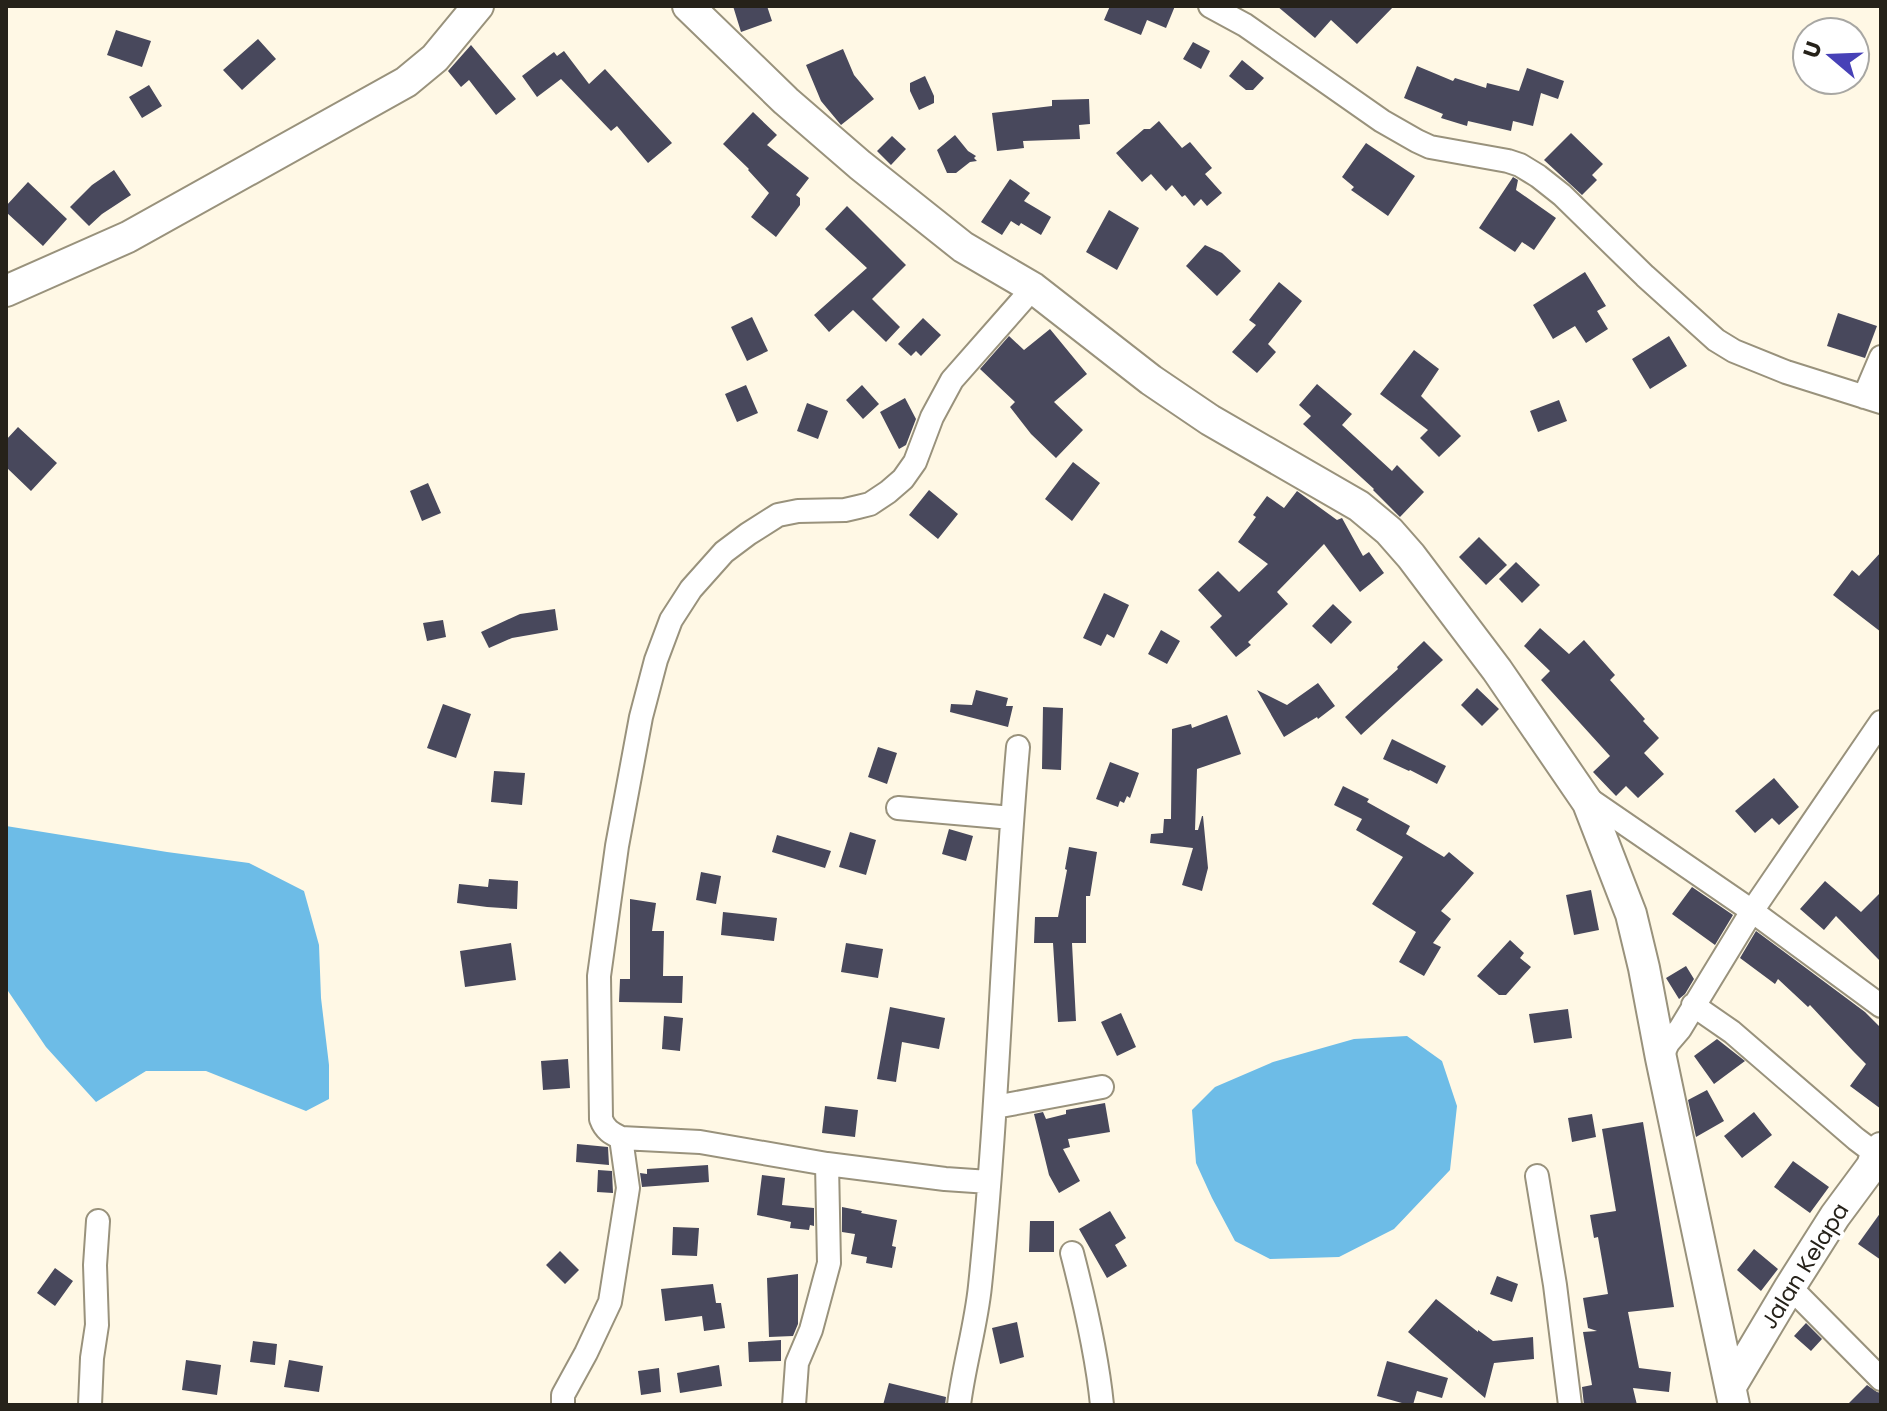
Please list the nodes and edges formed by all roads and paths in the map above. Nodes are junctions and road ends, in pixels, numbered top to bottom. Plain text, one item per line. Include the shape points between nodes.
1 (478, 6) edge
2 (688, 6) edge
3 (1210, 6) edge
4 (1033, 288) junction
5 (6, 291) edge
6 (1881, 357) edge
7 (1873, 399) edge
8 (1881, 722) edge
9 (1018, 747) dead end
10 (1583, 795) junction
11 (898, 808) dead end
12 (1012, 818) junction
13 (1752, 911) junction
14 (1693, 1005) junction
15 (1881, 1006) edge
16 (1661, 1058) junction
17 (1102, 1087) dead end
18 (995, 1107) junction
19 (621, 1138) junction
20 (1878, 1160) edge
21 (827, 1164) junction
22 (1537, 1176) dead end
23 (989, 1182) junction
24 (98, 1221) dead end
25 (1072, 1253) dead end
26 (1790, 1287) junction
27 (1881, 1379) edge
28 (1732, 1396) edge
29 (90, 1405) edge
30 (563, 1405) edge
31 (794, 1405) edge
32 (959, 1405) edge
33 (1102, 1405) edge
34 (1570, 1405) edge

1 - 5 street via 435,58 406,82 128,237
2 - 4 street via 786,101 916,211 963,247
3 - 7 street via 1417,141 1508,161 1538,176 1734,351
4 - 10 street via 1210,420 1359,506 1389,531 1497,670
4 - 19 street via 952,380 903,479 870,504 778,515 724,552 671,620 641,717 599,976 601,1119
6 - 7 street
8 - 13 street
9 - 12 street
10 - 13 street
10 - 16 street via 1631,914
11 - 12 street
12 - 18 street
13 - 14 street
13 - 15 street
14 - 16 street
14 - 20 street via 1732,1032
16 - 28 street
17 - 18 street
18 - 23 street
19 - 21 street via 700,1142
19 - 30 street via 628,1188 610,1302 563,1395
20 - 26 street, Jalan Kelapa
21 - 23 street
21 - 31 street via 829,1263 797,1363
22 - 34 street
23 - 32 street via 980,1287
24 - 29 street
25 - 33 street
26 - 27 street
26 - 28 street, Jalan Kelapa

